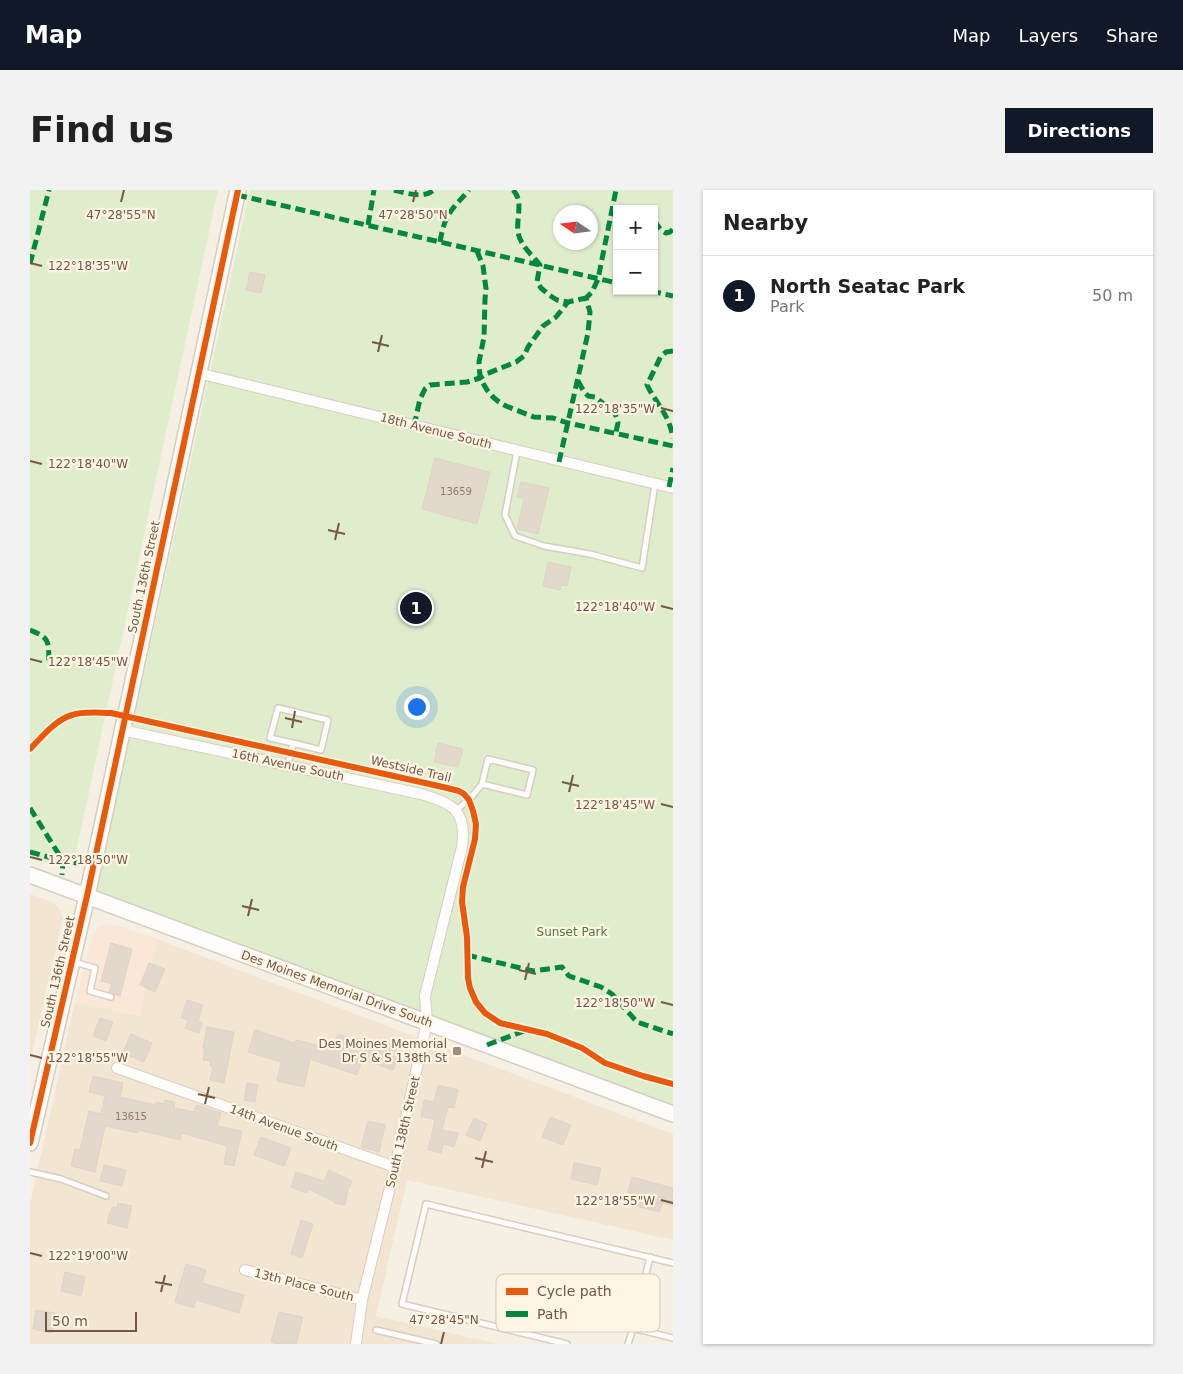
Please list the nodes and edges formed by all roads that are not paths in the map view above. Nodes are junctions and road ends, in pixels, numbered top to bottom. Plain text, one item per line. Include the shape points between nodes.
1 (238, 190) edge
2 (198, 373) junction
3 (517, 451) junction
4 (655, 484) junction
5 (673, 488) edge
6 (122, 730) junction
7 (292, 744) junction
8 (288, 765) junction
9 (482, 784) junction
10 (454, 808) junction
11 (30, 875) edge
12 (87, 896) junction
13 (71, 962) junction
14 (111, 997) dead end
15 (427, 1022) junction
16 (117, 1068) dead end
17 (673, 1114) edge
18 (30, 1144) edge
19 (395, 1167) junction
20 (30, 1172) edge
21 (106, 1196) dead end
22 (650, 1257) junction
23 (673, 1263) edge
24 (245, 1270) dead end
25 (646, 1274) edge
26 (362, 1300) junction
27 (496, 1329) edge
28 (376, 1330) dead end
29 (509, 1332) edge
30 (632, 1332) edge
31 (649, 1332) edge
32 (673, 1338) edge
33 (543, 1341) edge
34 (356, 1344) edge
35 (436, 1344) edge
36 (567, 1344) edge
37 (628, 1344) edge

1 - 2 street, South 136th Street
2 - 3 street, 18th Avenue South
2 - 6 street, South 136th Street
3 - 4 street, 18th Avenue South
3 - 4 lane via 504,515 514,536 544,546 642,568
4 - 5 street, 18th Avenue South
6 - 8 street, 16th Avenue South
6 - 12 street, South 136th Street
7 - 7 lane via 321,750 328,720 278,708 270,738
7 - 8 lane
8 - 10 street, 16th Avenue South via 421,794
9 - 9 lane via 488,759 533,770 527,795
9 - 10 lane via 469,800
10 - 15 street, South 138th Street via 463,827 462,848 425,996
11 - 12 street, Des Moines Memorial Drive South
12 - 13 street, South 136th Street
12 - 15 street, Des Moines Memorial Drive South
13 - 14 lane via 95,968 90,991
13 - 18 street, South 136th Street
15 - 17 street, Des Moines Memorial Drive South
15 - 19 street, South 138th Street
16 - 19 street, 14th Avenue South
19 - 26 street, South 138th Street
20 - 21 lane via 61,1179
22 - 23 lane
22 - 25 lane
22 - 27 lane via 426,1204 402,1304
24 - 26 street, 13th Place South
26 - 34 street, South 138th Street
28 - 35 lane
29 - 33 lane
30 - 37 lane
31 - 32 lane
33 - 36 lane

